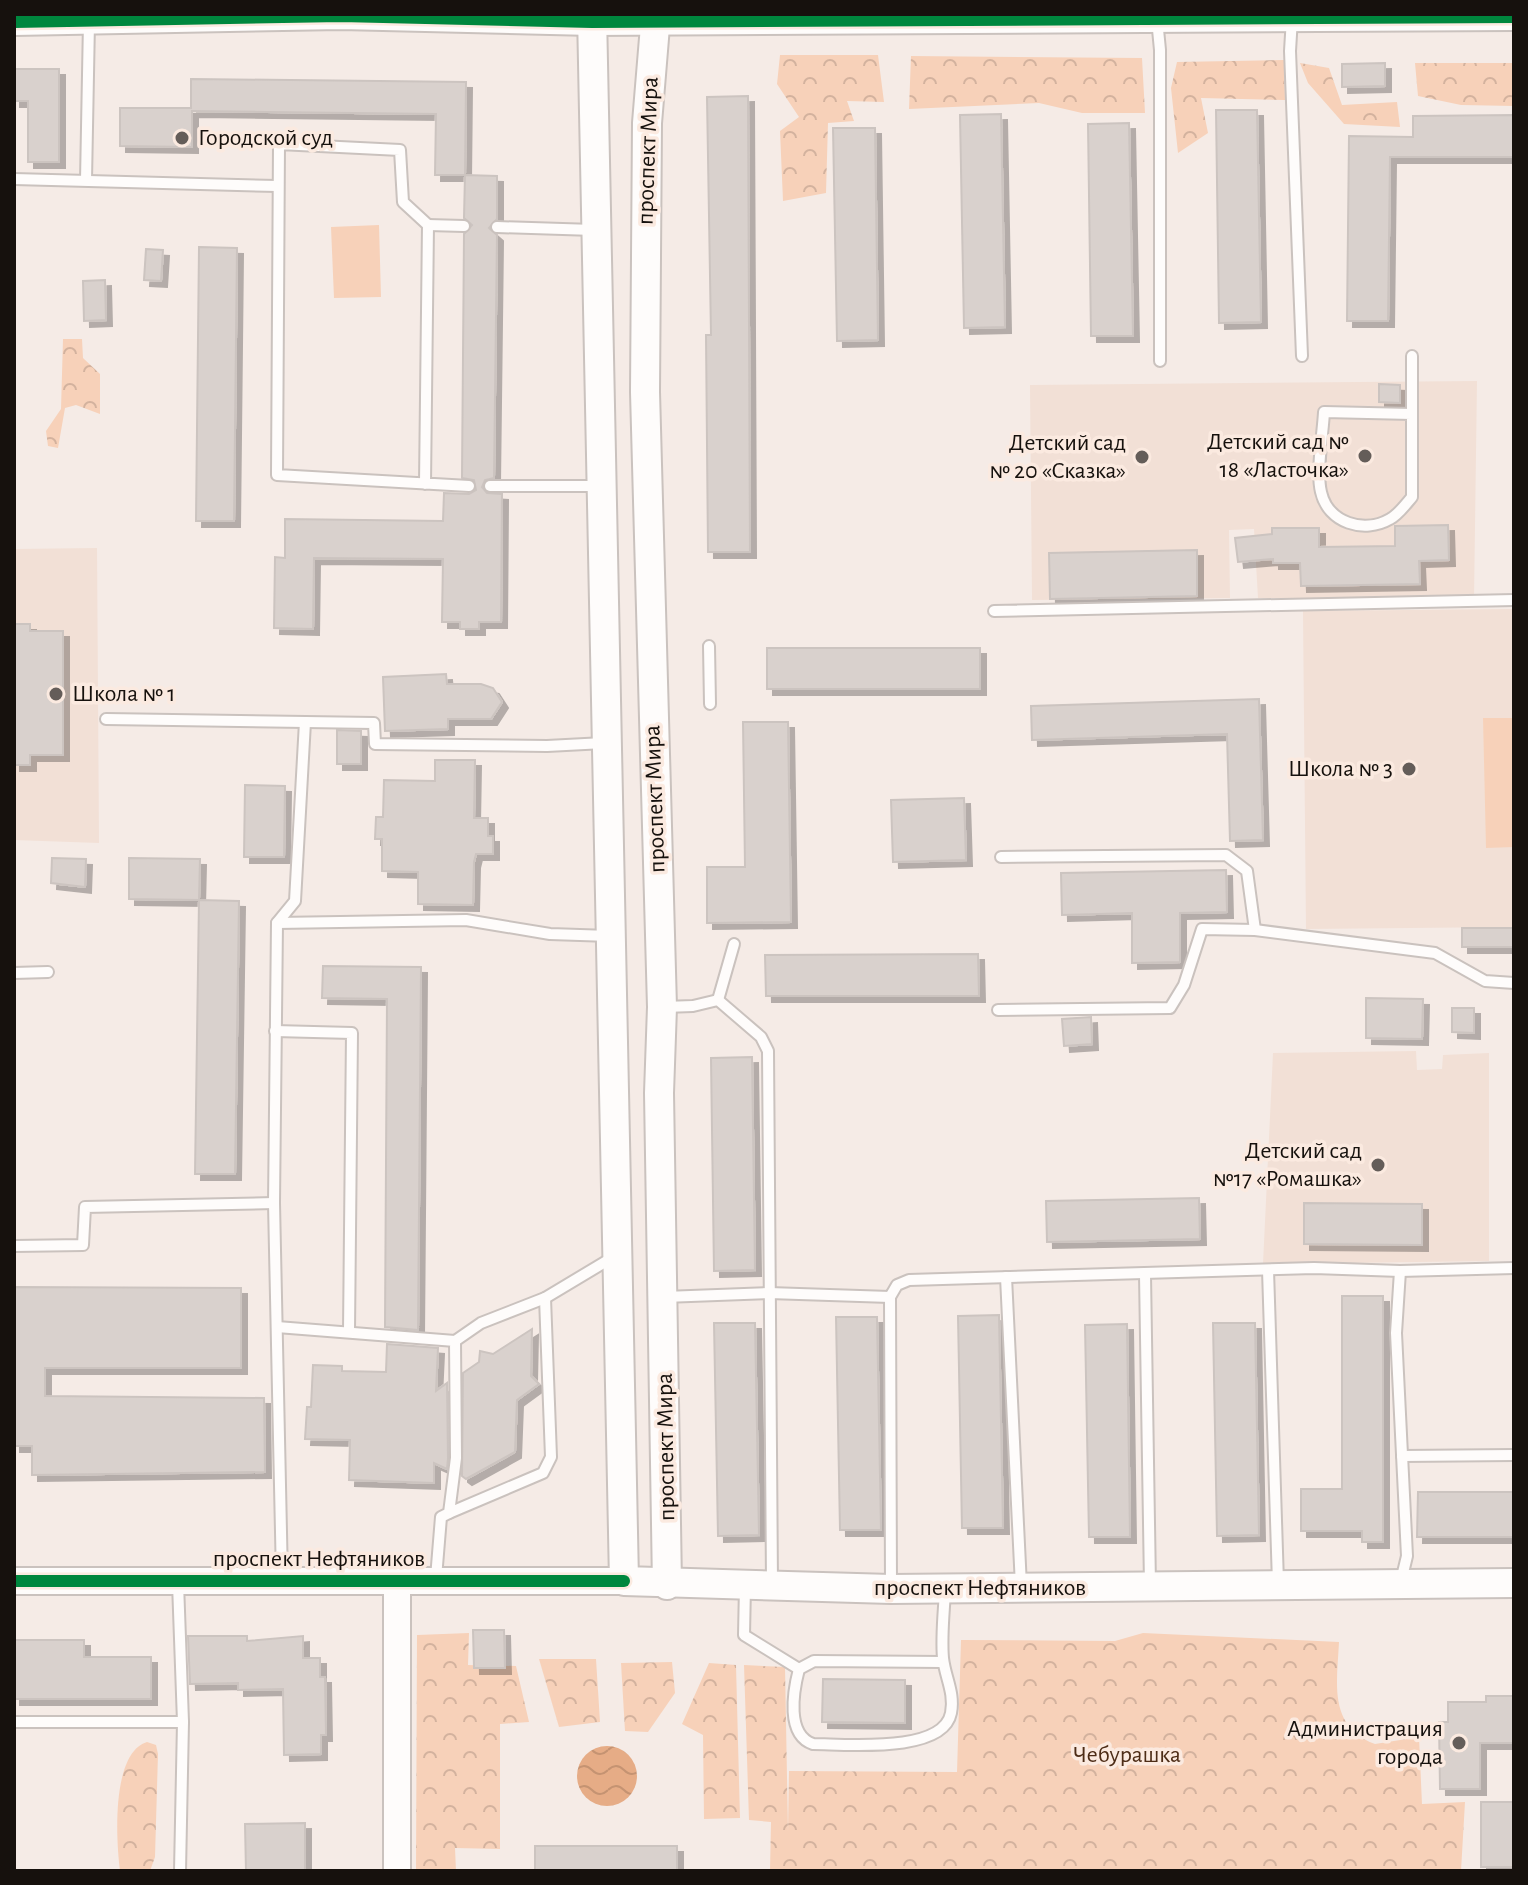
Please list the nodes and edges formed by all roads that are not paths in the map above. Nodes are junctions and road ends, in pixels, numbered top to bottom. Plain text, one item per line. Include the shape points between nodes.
1 (340, 15) edge
2 (656, 17) edge
3 (876, 17) edge
4 (1514, 17) edge
5 (592, 18) edge
6 (1292, 18) junction
7 (1157, 19) junction
8 (89, 21) junction
9 (14, 22) edge
10 (14, 179) edge
11 (86, 180) junction
12 (277, 186) junction
13 (428, 225) junction
14 (464, 226) dead end
15 (497, 227) dead end
16 (596, 230) junction
17 (1302, 356) dead end
18 (1412, 356) dead end
19 (1160, 361) dead end
20 (645, 392) junction
21 (600, 394) junction
22 (1412, 414) junction
23 (425, 484) junction
24 (469, 486) dead end
25 (490, 486) dead end
26 (602, 486) junction
27 (1514, 600) edge
28 (994, 611) dead end
29 (709, 646) dead end
30 (710, 704) dead end
31 (106, 719) dead end
32 (305, 722) junction
33 (607, 743) junction
34 (1001, 857) dead end
35 (277, 923) junction
36 (1255, 930) junction
37 (611, 936) junction
38 (734, 944) dead end
39 (48, 972) dead end
40 (14, 973) edge
41 (1514, 983) edge
42 (718, 1000) junction
43 (662, 1007) junction
44 (998, 1010) dead end
45 (275, 1031) junction
46 (614, 1092) junction
47 (659, 1093) junction
48 (274, 1203) junction
49 (14, 1246) edge
50 (617, 1255) junction
51 (1514, 1268) edge
52 (1268, 1270) junction
53 (1400, 1271) junction
54 (1145, 1275) junction
55 (1006, 1277) junction
56 (769, 1293) junction
57 (663, 1297) junction
58 (890, 1297) junction
59 (545, 1298) junction
60 (277, 1327) junction
61 (349, 1331) junction
62 (455, 1341) junction
63 (1514, 1455) edge
64 (1402, 1456) junction
65 (449, 1513) junction
66 (14, 1581) edge
67 (178, 1581) junction
68 (282, 1581) junction
69 (397, 1581) junction
70 (436, 1581) junction
71 (624, 1581) junction
72 (1401, 1583) junction
73 (1514, 1583) edge
74 (667, 1585) junction
75 (758, 1586) junction
76 (1278, 1586) junction
77 (1150, 1587) junction
78 (945, 1588) junction
79 (1021, 1588) junction
80 (891, 1589) junction
81 (943, 1662) junction
82 (799, 1669) junction
83 (14, 1722) edge
84 (183, 1722) junction
85 (180, 1871) edge
86 (397, 1871) edge

1 - 5 street
1 - 8 street
2 - 3 street
2 - 5 street
2 - 20 main road, проспект Мира via 647,123
3 - 7 street
4 - 6 street
5 - 16 main road, проспект Мира
6 - 7 street
6 - 17 lane
7 - 19 lane
8 - 9 street
8 - 11 lane
10 - 11 lane
11 - 12 lane
12 - 13 lane via 279,144 400,150 403,202
12 - 23 lane via 277,475
13 - 14 lane
13 - 23 lane
15 - 16 lane
16 - 21 main road, проспект Мира
18 - 22 lane
20 - 21 main road via 618,386
20 - 43 main road, проспект Мира
21 - 26 main road, проспект Мира
22 - 22 lane via 1412,497 1391,519 1363,527 1331,513 1321,492 1324,412
23 - 24 lane
25 - 26 lane
26 - 33 main road, проспект Мира
27 - 28 lane
29 - 30 lane
31 - 32 lane
32 - 33 lane via 374,723 375,744
32 - 35 lane via 295,901
33 - 37 main road, проспект Мира
34 - 36 lane via 1226,855 1247,871
35 - 37 lane via 466,920 550,934
35 - 45 lane
36 - 41 lane via 1435,953 1485,981
36 - 44 lane via 1202,929 1184,985 1170,1008
37 - 46 main road, проспект Мира
38 - 42 lane
39 - 40 lane
42 - 43 lane
42 - 56 lane via 761,1037 768,1051
43 - 47 main road, проспект Мира
45 - 48 lane
45 - 61 lane via 352,1033
46 - 47 main road via 637,1101
46 - 50 main road, проспект Мира
47 - 57 main road, проспект Мира
48 - 49 lane via 85,1207 83,1245
48 - 60 lane
50 - 59 lane
50 - 71 main road, проспект Мира
51 - 53 lane
52 - 53 lane
52 - 54 lane
52 - 76 lane
53 - 64 lane via 1396,1333
54 - 55 lane
54 - 77 lane
55 - 58 lane via 909,1280 897,1285
55 - 79 lane
56 - 57 lane
56 - 58 lane
56 - 75 lane
57 - 74 main road, проспект Мира
58 - 80 lane
59 - 62 lane via 481,1323
59 - 65 lane via 551,1457 543,1473
60 - 61 lane
60 - 68 lane
61 - 62 lane
62 - 65 lane via 456,1458
63 - 64 lane
64 - 72 lane via 1407,1556
65 - 70 lane via 441,1517
66 - 67 street, проспект Нефтяников
67 - 68 street, проспект Нефтяников
67 - 84 lane
68 - 69 street, проспект Нефтяников
69 - 70 street, проспект Нефтяников
69 - 86 street
70 - 71 street, проспект Нефтяников
71 - 74 main road, проспект Нефтяников
72 - 73 main road, проспект Нефтяников
72 - 76 main road, проспект Нефтяников
74 - 75 main road, проспект Нефтяников
75 - 80 main road, проспект Нефтяников
75 - 82 lane via 744,1635
76 - 77 main road, проспект Нефтяников
77 - 79 main road, проспект Нефтяников
78 - 79 main road, проспект Нефтяников
78 - 80 main road, проспект Нефтяников
78 - 81 lane
81 - 82 lane via 814,1661
81 - 82 lane via 951,1680 951,1714 934,1734 907,1743 802,1741 796,1732
83 - 84 lane
84 - 85 lane

